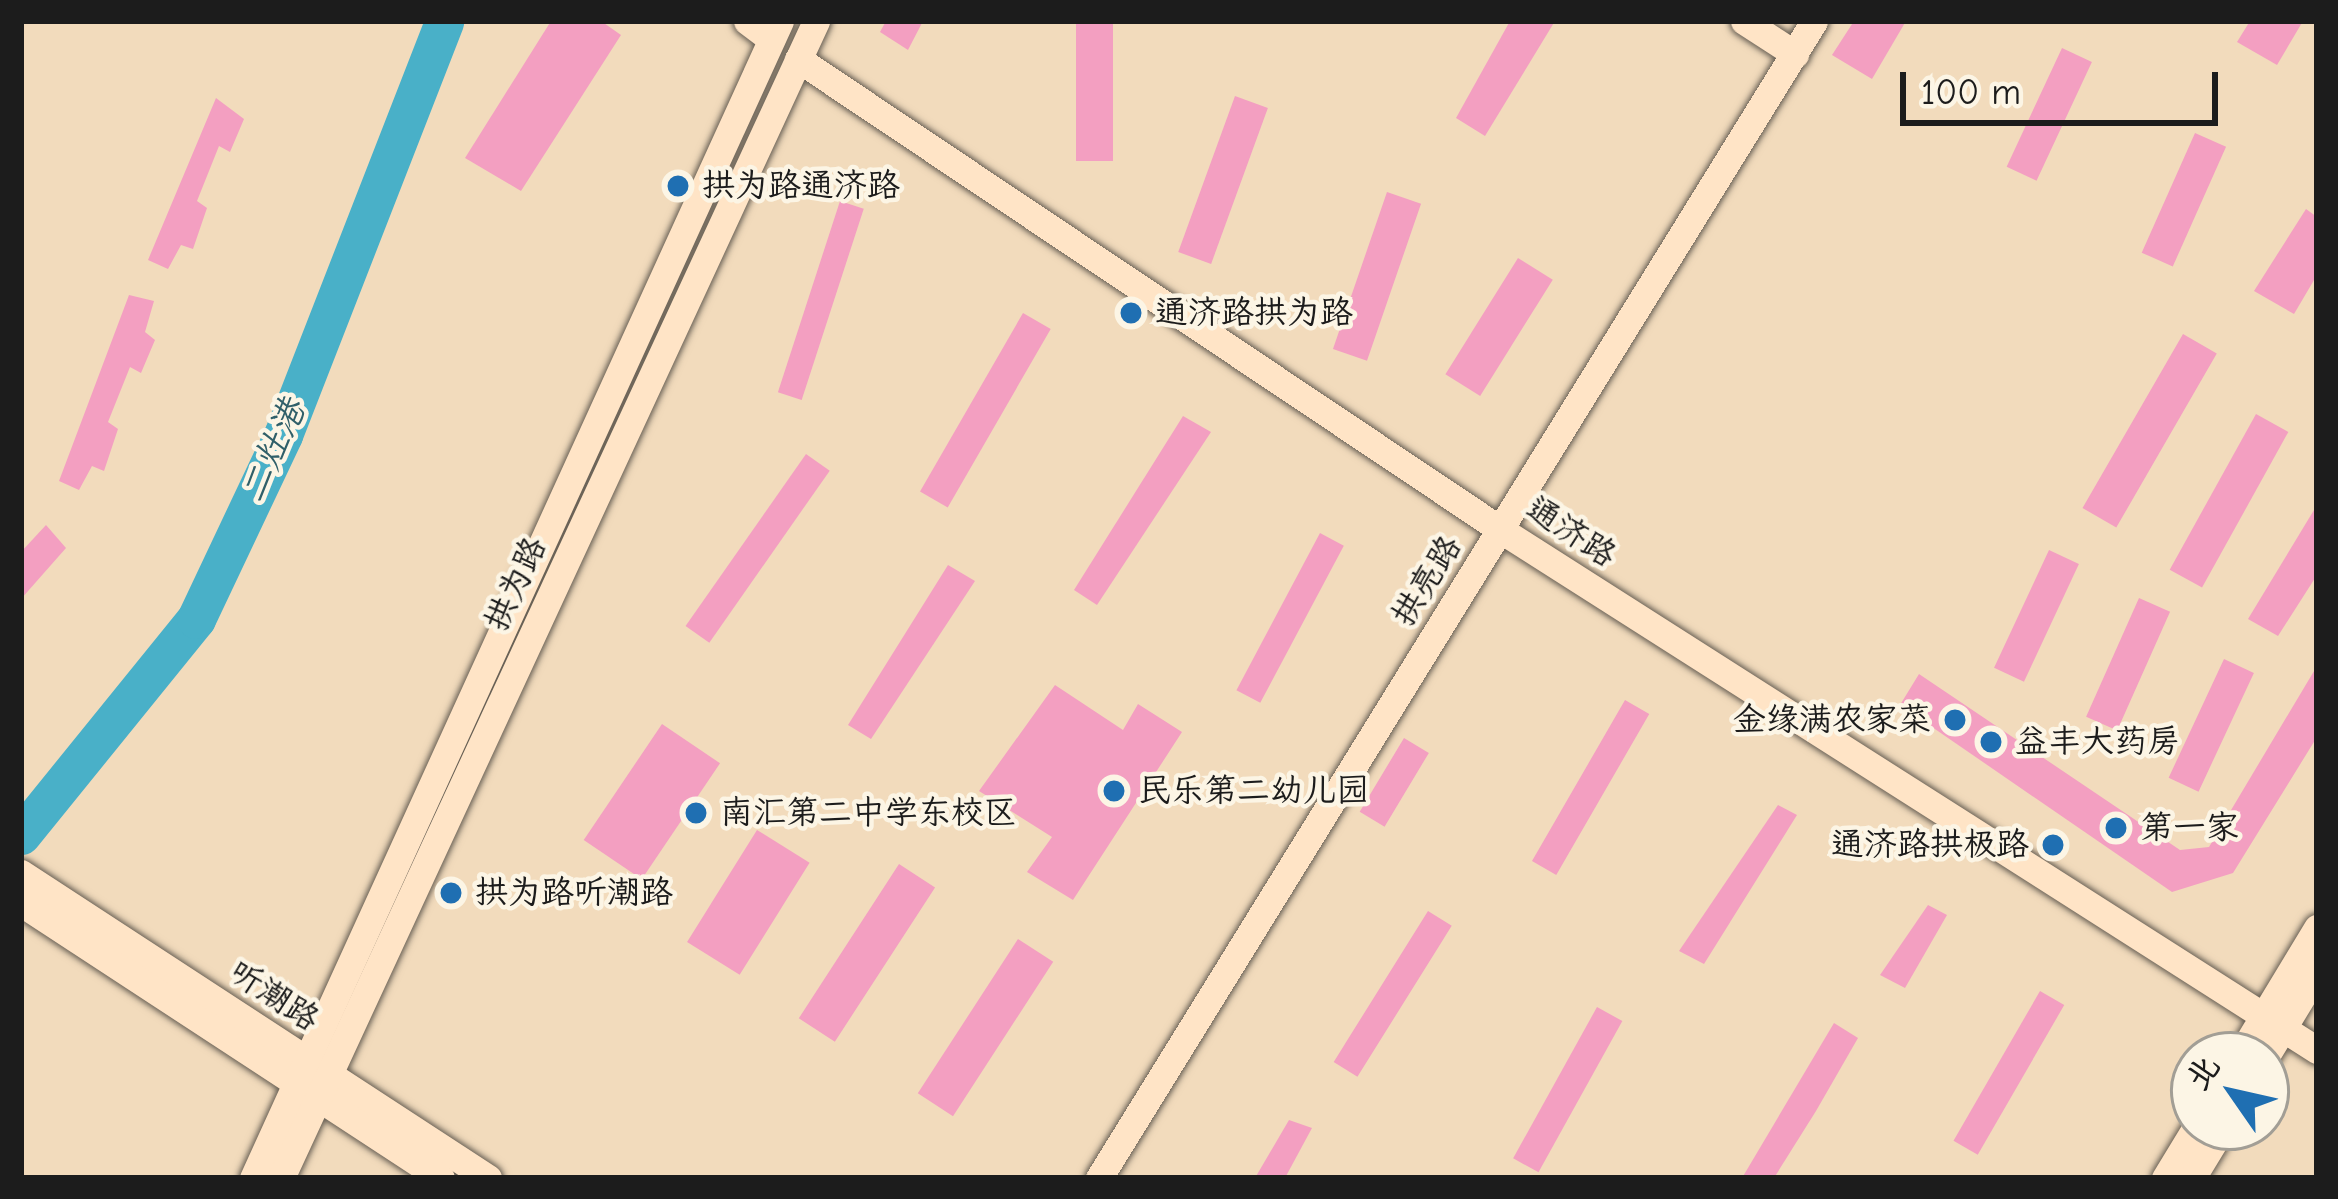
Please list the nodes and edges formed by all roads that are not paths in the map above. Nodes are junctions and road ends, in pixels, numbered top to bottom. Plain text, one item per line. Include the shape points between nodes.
1 (747, 21) edge
2 (816, 21) edge
3 (1744, 21) edge
4 (1814, 21) edge
5 (776, 30) edge
6 (1795, 55) junction
7 (798, 58) junction
8 (1501, 530) junction
9 (21, 873) edge
10 (34, 901) edge
11 (2317, 928) edge
12 (2317, 973) edge
13 (2274, 1021) junction
14 (2264, 1031) edge
15 (2272, 1031) edge
16 (2317, 1050) edge
17 (312, 1080) junction
18 (2181, 1151) edge
19 (2208, 1151) edge
20 (253, 1178) edge
21 (281, 1178) edge
22 (442, 1178) edge
23 (488, 1178) edge
24 (1099, 1178) edge
25 (2165, 1178) edge
26 (2192, 1178) edge

1 - 5 main road
2 - 7 main road, 拱为路
3 - 6 main road
4 - 6 main road, 拱亮路
5 - 17 main road, 拱为路
6 - 8 main road, 拱亮路
7 - 8 main road, 通济路
7 - 17 main road, 拱为路
8 - 13 main road, 通济路
8 - 24 main road, 拱亮路
9 - 10 main road, 听潮路
10 - 17 main road, 听潮路
11 - 13 main road
12 - 13 main road
13 - 14 main road
13 - 15 main road
13 - 16 main road, 通济路
17 - 20 main road, 拱为路
17 - 21 main road, 拱为路
17 - 22 main road, 听潮路
17 - 23 main road, 听潮路
18 - 25 main road
19 - 26 main road

